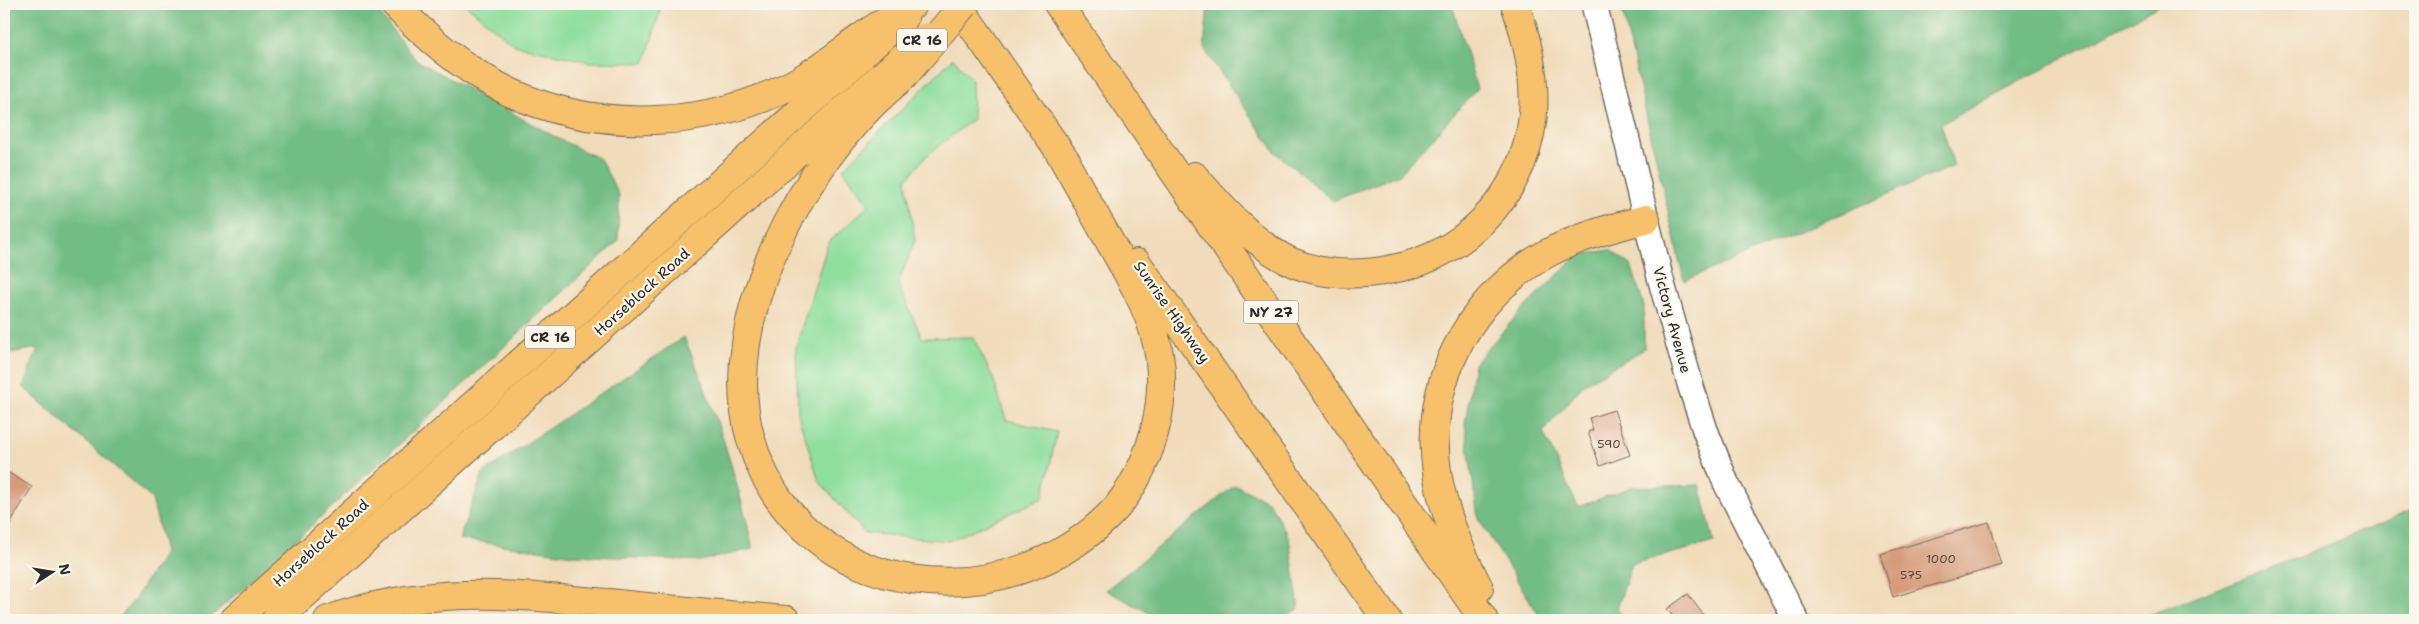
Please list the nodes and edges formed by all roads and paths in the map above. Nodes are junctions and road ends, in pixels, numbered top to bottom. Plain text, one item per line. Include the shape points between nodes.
1 (394, 4) edge
2 (913, 4) edge
3 (920, 4) edge
4 (957, 4) edge
5 (963, 4) edge
6 (1058, 4) edge
7 (1515, 4) edge
8 (1594, 4) edge
9 (860, 48) junction
10 (1108, 76) junction
11 (886, 82) junction
12 (1056, 146) junction
13 (1646, 219) junction
14 (234, 620) edge
15 (276, 620) edge
16 (328, 620) edge
17 (786, 620) edge
18 (1386, 620) edge
19 (1484, 620) edge
20 (1495, 620) edge
21 (1796, 620) edge

1 - 9 main road via 438,46 495,84 556,108 618,118 680,119 738,107 793,84
2 - 9 main road
3 - 9 main road, Horseblock Road / CR 16
4 - 12 main road, Sunrise Highway
5 - 11 main road, bridge via 904,76
6 - 10 main road, NY 27
7 - 10 main road via 1530,60 1533,108 1530,132 1516,177 1490,214 1456,243 1419,262 1378,272 1324,271 1288,260 1268,247 1214,198
8 - 13 street, Victory Avenue
9 - 14 main road, Horseblock Road / CR 16
10 - 19 main road, NY 27
11 - 12 main road via 812,180 778,240 749,329 744,386 750,438 770,484 802,527 844,560 868,572 897,582 952,589 1000,584 1040,570 1089,538 1107,520 1123,500 1146,456 1157,417 1161,382 1155,335 1134,287
11 - 15 main road, Horseblock Road / CR 16
12 - 18 main road, Sunrise Highway
13 - 20 main road via 1581,238 1521,270 1470,323 1449,361 1435,422 1438,479 1461,552
13 - 21 street, Victory Avenue via 1675,336 1705,430 1745,523
16 - 17 main road via 411,599 474,594

